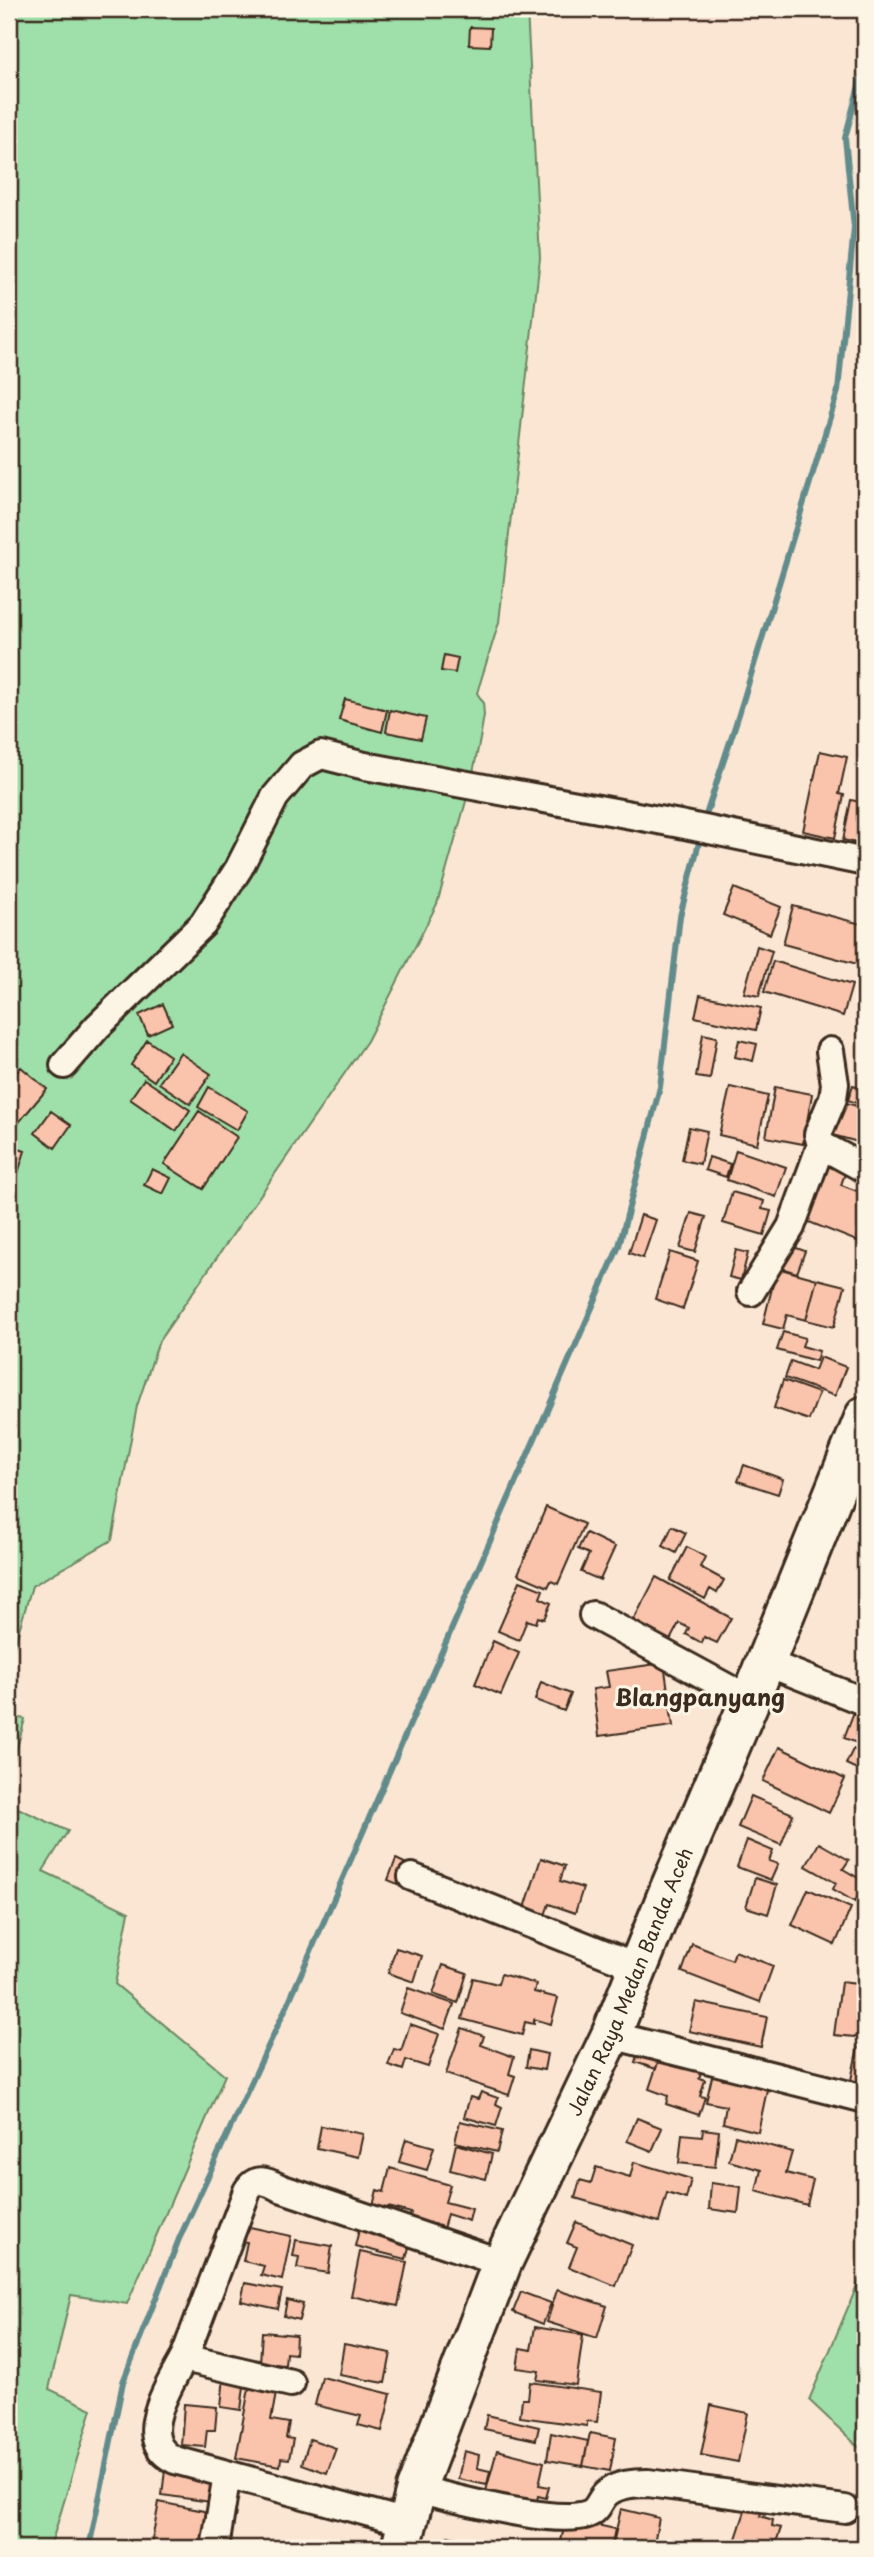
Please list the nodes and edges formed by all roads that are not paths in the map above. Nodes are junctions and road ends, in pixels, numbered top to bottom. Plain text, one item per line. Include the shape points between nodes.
1 (865, 862) edge
2 (830, 1051) dead end
3 (64, 1065) dead end
4 (821, 1145) junction
5 (865, 1169) edge
6 (751, 1292) dead end
7 (864, 1424) edge
8 (593, 1615) dead end
9 (765, 1662) junction
10 (750, 1700) junction
11 (865, 1702) edge
12 (412, 1877) dead end
13 (638, 1967) junction
14 (611, 2035) junction
15 (865, 2099) edge
16 (502, 2263) junction
17 (184, 2358) junction
18 (291, 2382) dead end
19 (227, 2474) junction
20 (845, 2509) dead end
21 (408, 2520) edge
22 (215, 2548) edge

1 - 3 street via 378,769 328,755 312,758 275,797 239,868 203,924
2 - 4 street via 835,1084 818,1134
4 - 5 street
4 - 6 street via 791,1227
7 - 9 highway, Jalan Raya Medan Banda Aceh
8 - 10 street
9 - 10 highway, Jalan Raya Medan Banda Aceh
9 - 11 street
10 - 13 highway, Jalan Raya Medan Banda Aceh
12 - 13 street
13 - 14 highway, Jalan Raya Medan Banda Aceh
14 - 15 street
14 - 16 highway, Jalan Raya Medan Banda Aceh
16 - 17 street via 257,2181 247,2191
16 - 21 highway, Jalan Raya Medan Banda Aceh
17 - 18 street
17 - 19 street via 156,2411 160,2447 175,2460
19 - 21 street
19 - 22 street
20 - 21 street via 648,2483 615,2489 590,2513 570,2518 502,2509

